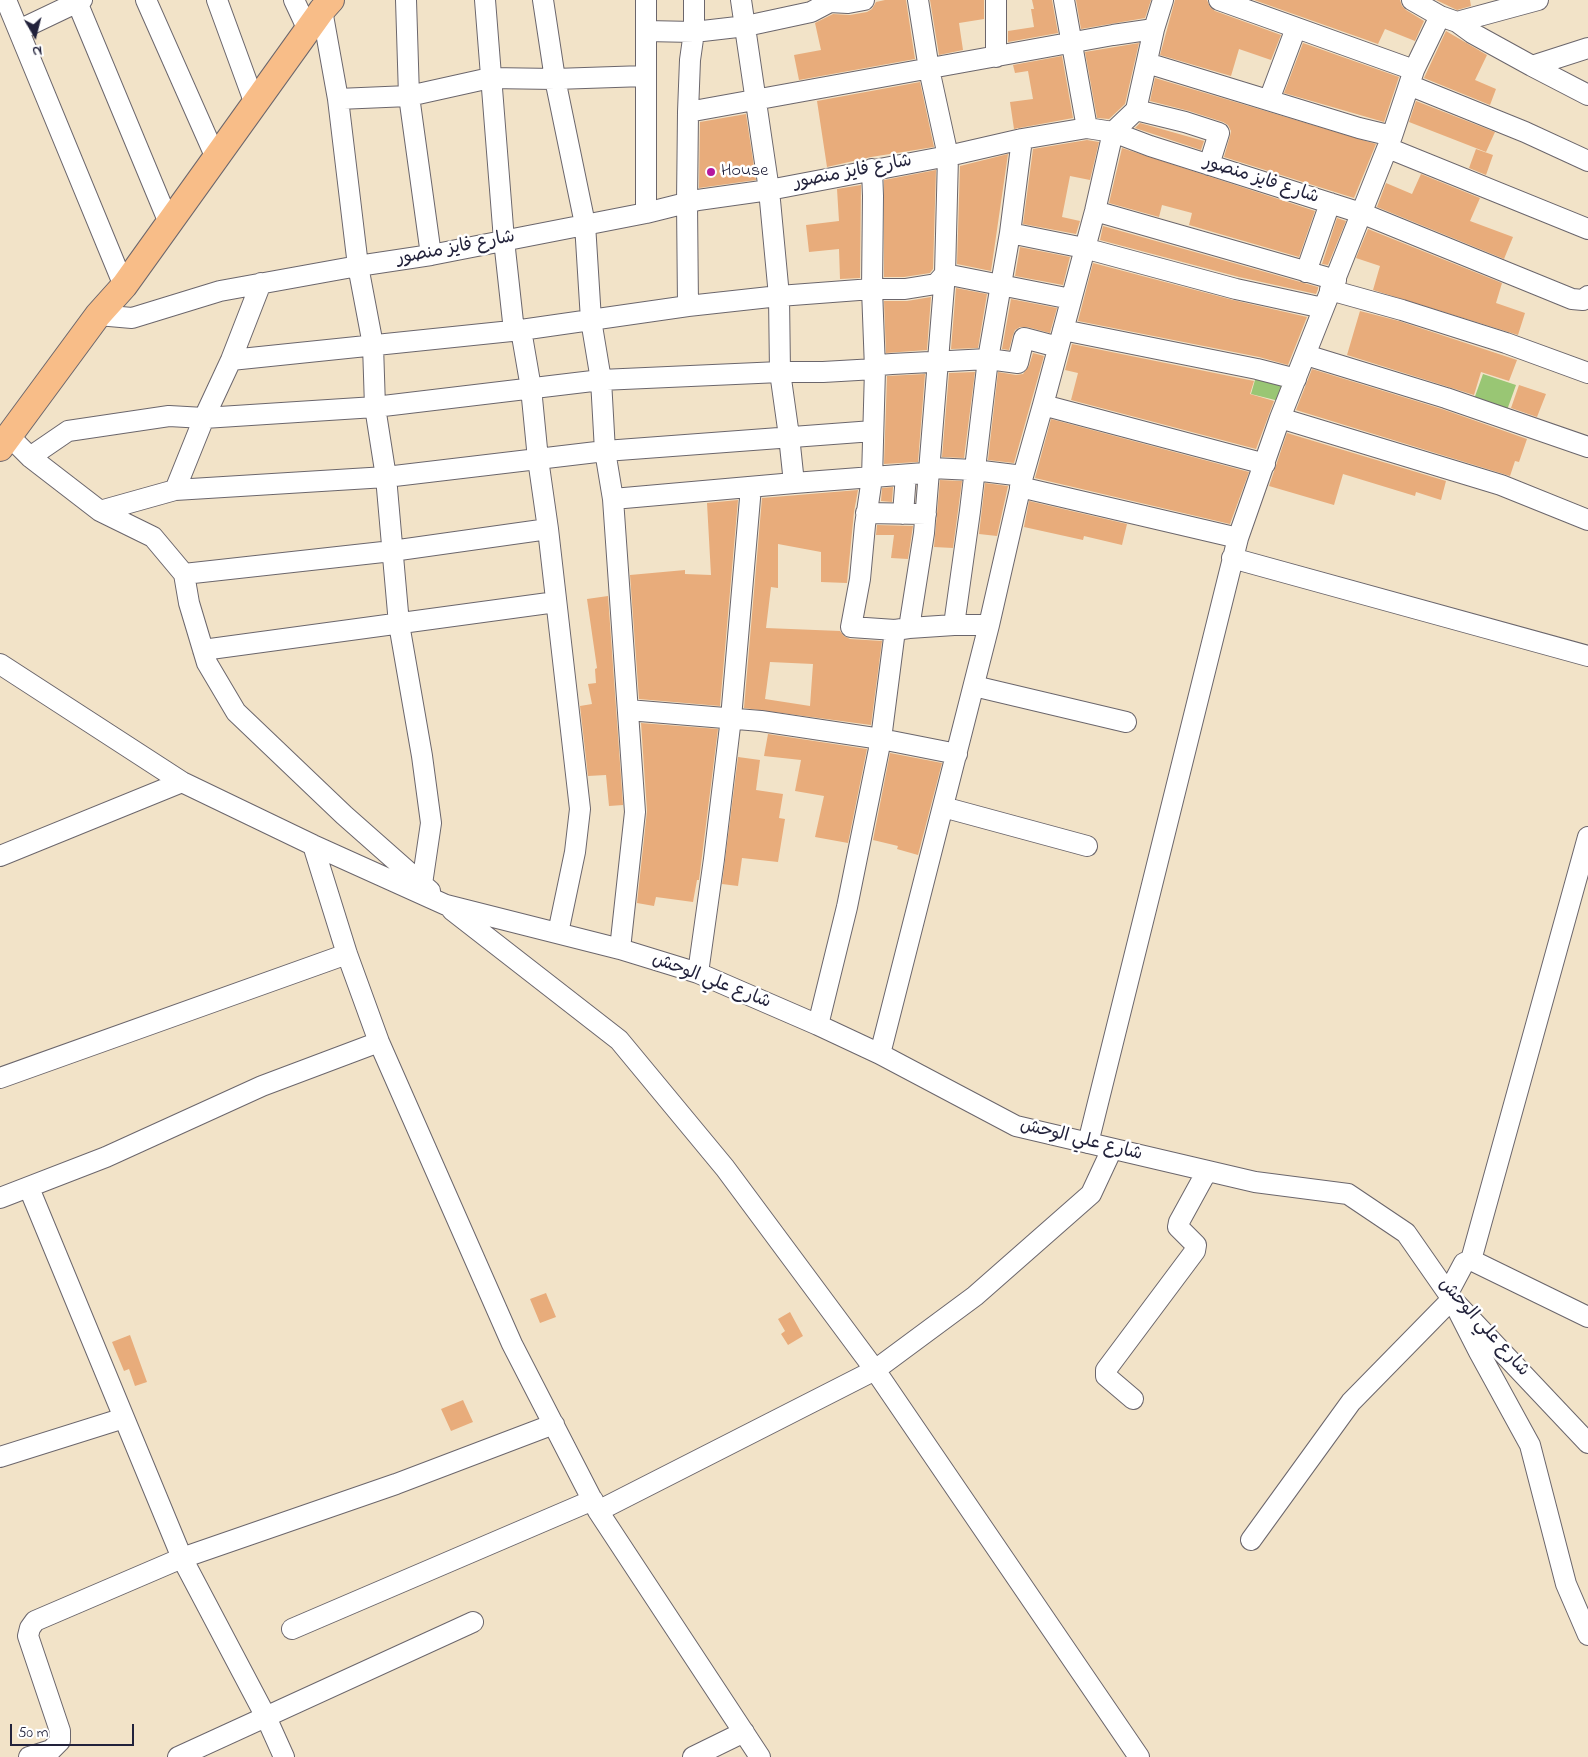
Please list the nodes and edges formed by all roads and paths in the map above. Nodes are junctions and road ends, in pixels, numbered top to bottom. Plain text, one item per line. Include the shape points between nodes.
1 (6, 0) edge
2 (146, 0) edge
3 (217, 0) edge
4 (294, 0) edge
5 (406, 0) edge
6 (484, 0) edge
7 (543, 0) edge
8 (646, 0) edge
9 (694, 0) edge
10 (741, 0) edge
11 (864, 0) edge
12 (918, 0) edge
13 (996, 0) edge
14 (1064, 0) edge
15 (1163, 0) edge
16 (1219, 0) edge
17 (1412, 0) edge
18 (1538, 0) edge
19 (79, 1) edge
20 (320, 13) edge
21 (1448, 19) junction
22 (746, 26) junction
23 (1296, 28) junction
24 (1154, 29) junction
25 (19, 30) junction
26 (646, 31) junction
27 (694, 32) junction
28 (1071, 44) junction
29 (1588, 48) edge
30 (996, 56) junction
31 (1147, 63) junction
32 (1532, 66) junction
33 (929, 69) junction
34 (645, 76) junction
35 (1412, 77) junction
36 (490, 78) junction
37 (555, 79) junction
38 (1588, 95) edge
39 (409, 96) junction
40 (338, 99) junction
41 (756, 100) junction
42 (1269, 100) junction
43 (255, 104) junction
44 (1136, 110) junction
45 (688, 112) junction
46 (1087, 128) junction
47 (1113, 132) junction
48 (1022, 139) junction
49 (1390, 142) junction
50 (948, 156) junction
51 (216, 158) junction
52 (1588, 161) edge
53 (1209, 165) junction
54 (872, 169) junction
55 (769, 190) junction
56 (687, 202) junction
57 (1330, 203) junction
58 (1095, 211) junction
59 (646, 213) junction
60 (1361, 213) junction
61 (169, 223) junction
62 (585, 224) junction
63 (1588, 229) edge
64 (1010, 233) junction
65 (504, 240) junction
66 (1084, 248) junction
67 (431, 255) junction
68 (358, 266) junction
69 (1306, 272) junction
70 (945, 274) junction
71 (261, 283) junction
72 (1000, 284) junction
73 (124, 286) junction
74 (872, 289) junction
75 (1330, 293) junction
76 (779, 296) junction
77 (1588, 296) edge
78 (1070, 299) junction
79 (688, 306) junction
80 (98, 315) junction
81 (591, 320) junction
82 (518, 330) junction
83 (1060, 338) junction
84 (373, 345) junction
85 (1306, 355) junction
86 (988, 359) junction
87 (231, 360) junction
88 (937, 362) junction
89 (874, 369) junction
90 (780, 372) junction
91 (1588, 373) edge
92 (1296, 379) junction
93 (601, 380) junction
94 (531, 388) junction
95 (1044, 405) junction
96 (375, 408) junction
97 (204, 418) junction
98 (1280, 418) junction
99 (873, 431) junction
100 (789, 436) junction
101 (5, 442) edge
102 (1588, 447) edge
103 (605, 450) junction
104 (30, 457) junction
105 (538, 458) junction
106 (1264, 464) junction
107 (931, 468) junction
108 (974, 470) junction
109 (906, 475) junction
110 (386, 477) junction
111 (872, 478) junction
112 (1022, 482) junction
113 (794, 483) junction
114 (751, 487) junction
115 (175, 490) junction
116 (613, 499) junction
117 (100, 511) junction
118 (866, 513) junction
119 (903, 514) junction
120 (926, 514) junction
121 (1588, 520) edge
122 (548, 529) junction
123 (1238, 538) junction
124 (392, 551) junction
125 (1232, 558) junction
126 (184, 574) junction
127 (556, 602) junction
128 (399, 624) junction
129 (954, 625) junction
130 (989, 625) junction
131 (902, 629) junction
132 (203, 650) junction
133 (1588, 656) edge
134 (0, 664) edge
135 (974, 686) junction
136 (628, 710) junction
137 (731, 718) junction
138 (1126, 722) dead end
139 (881, 739) junction
140 (957, 754) junction
141 (182, 782) junction
142 (943, 807) junction
143 (1588, 837) edge
144 (313, 845) junction
145 (1087, 846) dead end
146 (0, 856) edge
147 (422, 884) junction
148 (446, 905) junction
149 (558, 933) junction
150 (620, 949) junction
151 (347, 954) junction
152 (698, 974) junction
153 (818, 1025) junction
154 (379, 1042) junction
155 (880, 1054) junction
156 (0, 1078) edge
157 (1088, 1143) junction
158 (1112, 1149) junction
159 (1206, 1171) junction
160 (29, 1188) junction
161 (0, 1198) edge
162 (1471, 1260) junction
163 (1450, 1296) junction
164 (1588, 1317) edge
165 (875, 1370) junction
166 (1133, 1399) dead end
167 (124, 1418) junction
168 (554, 1424) junction
169 (1584, 1430) edge
170 (0, 1457) edge
171 (596, 1506) junction
172 (1251, 1540) dead end
173 (182, 1558) junction
174 (473, 1622) dead end
175 (292, 1629) dead end
176 (1588, 1635) edge
177 (266, 1717) junction
178 (744, 1732) junction
179 (30, 1757) edge
180 (178, 1757) edge
181 (284, 1757) edge
182 (693, 1757) edge
183 (760, 1757) edge
184 (1139, 1757) edge

1 - 25 street
2 - 51 street
3 - 43 street
4 - 20 street
5 - 39 street
6 - 36 street
7 - 37 street
8 - 26 street
9 - 27 street
10 - 22 street
11 - 22 street via 830,2 811,12
12 - 33 street
13 - 30 street
14 - 28 street
15 - 24 street
16 - 23 street
17 - 21 street
18 - 21 street
19 - 25 street
19 - 61 street
20 - 40 street
20 - 43 main road
21 - 32 street
21 - 35 street
22 - 27 street
22 - 41 street
23 - 35 street
23 - 42 street
24 - 28 street
24 - 31 street
25 - 73 street
26 - 27 street
26 - 34 street
27 - 45 street
28 - 30 street
28 - 46 street
29 - 32 street
30 - 33 street
31 - 42 street
31 - 44 street
32 - 38 street
33 - 41 street
33 - 50 street
34 - 37 street
34 - 59 street
35 - 49 street
35 - 52 street
36 - 37 street
36 - 39 street
36 - 65 street
37 - 62 street
39 - 40 street
39 - 67 street
40 - 68 street
41 - 45 street
41 - 55 street
42 - 49 street via 1359,128
43 - 51 main road
44 - 47 street
44 - 53 street via 1219,133
45 - 56 street
46 - 47 street, شارع فايز منصور
46 - 48 street, شارع فايز منصور
47 - 53 street, شارع فايز منصور
47 - 58 street
48 - 50 street, شارع فايز منصور
48 - 64 street
49 - 60 street
49 - 63 street
50 - 54 street, شارع فايز منصور
50 - 70 street
51 - 61 main road
53 - 57 street, شارع فايز منصور
54 - 55 street, شارع فايز منصور
54 - 74 street
55 - 56 street, شارع فايز منصور
55 - 76 street
56 - 59 street, شارع فايز منصور
56 - 79 street
57 - 60 street, شارع فايز منصور
57 - 69 street
58 - 66 street
58 - 69 street
59 - 62 street, شارع فايز منصور
60 - 75 street
60 - 77 street, شارع فايز منصور via 1572,299 1583,300
61 - 73 main road
62 - 65 street, شارع فايز منصور
62 - 81 street
64 - 66 street
64 - 72 street
65 - 67 street, شارع فايز منصور
65 - 82 street
66 - 75 street via 1236,289
66 - 78 street
67 - 68 street, شارع فايز منصور
68 - 71 street, شارع فايز منصور
68 - 84 street
69 - 75 street
70 - 72 street
70 - 74 street via 936,284
70 - 88 street
71 - 80 street, شارع فايز منصور via 220,291 132,318
71 - 87 street
72 - 78 street
72 - 86 street
73 - 80 main road
74 - 76 street
74 - 89 street
75 - 85 street
75 - 91 street via 1402,310
76 - 79 street
76 - 90 street
78 - 83 street
79 - 81 street
80 - 101 main road
81 - 82 street
81 - 93 street
82 - 84 street
82 - 94 street
83 - 86 street via 1024,338 1018,363
83 - 92 street via 1257,368
83 - 95 street
84 - 87 street
84 - 96 street
85 - 92 street
85 - 102 street via 1446,398
86 - 88 street
86 - 108 street
87 - 97 street
88 - 89 street via 879,365
88 - 107 street
89 - 90 street
89 - 99 street
90 - 93 street
90 - 100 street
92 - 98 street
93 - 94 street
93 - 103 street
94 - 96 street
94 - 105 street
95 - 106 street
95 - 112 street
96 - 97 street
96 - 110 street
97 - 104 street via 170,416 68,431
97 - 115 street
98 - 106 street
98 - 121 street via 1502,485
99 - 100 street
99 - 111 street
100 - 103 street
100 - 113 street
101 - 104 street
103 - 105 street
103 - 116 street
104 - 117 street
105 - 110 street
105 - 122 street
106 - 123 street
107 - 108 street
107 - 109 street via 925,473
107 - 120 street
108 - 112 street
108 - 129 street
109 - 111 street
109 - 119 street
110 - 115 street
110 - 124 street
111 - 113 street
111 - 118 street
112 - 123 street
112 - 130 street
113 - 114 street
114 - 116 street
114 - 137 street
115 - 117 street
116 - 136 street
117 - 126 street via 153,537
118 - 119 street
118 - 131 street via 860,579 851,627
119 - 120 street
120 - 131 street
122 - 124 street
122 - 127 street
123 - 125 street
124 - 126 street
124 - 128 street
125 - 133 street
125 - 157 street
126 - 132 street
127 - 128 street
127 - 149 street via 580,809 575,852
128 - 132 street
128 - 147 street via 431,823
129 - 130 street
129 - 131 street
130 - 135 street
131 - 139 street
132 - 147 street via 207,663 236,712
134 - 141 street
135 - 138 street
135 - 140 street
136 - 137 street
136 - 150 street via 635,812
137 - 139 street
137 - 152 street
139 - 140 street
139 - 153 street via 847,907
140 - 142 street
141 - 144 street
141 - 146 street
142 - 145 street
142 - 155 street
143 - 162 street
144 - 148 street
144 - 151 street
147 - 148 street
148 - 149 street, شارع علي الوحش
148 - 165 street via 619,1040 725,1168
149 - 150 street, شارع علي الوحش
150 - 152 street, شارع علي الوحش
151 - 154 street
151 - 156 street
152 - 153 street, شارع علي الوحش
153 - 155 street, شارع علي الوحش
154 - 160 street via 262,1086
154 - 168 street via 512,1344
155 - 157 street, شارع علي الوحش via 1016,1126
157 - 158 street, شارع علي الوحش
158 - 159 street, شارع علي الوحش
158 - 165 street via 1091,1194 975,1296
159 - 163 street, شارع علي الوحش via 1255,1182 1348,1194 1406,1233
159 - 166 street via 1178,1227 1196,1245 1195,1251 1106,1370 1106,1376
160 - 161 street
160 - 167 street
162 - 163 street via 1464,1263
162 - 164 street
163 - 169 street, شارع علي الوحش
163 - 172 street via 1351,1402
163 - 176 street via 1530,1445 1566,1584
165 - 171 street
165 - 184 street
167 - 170 street
167 - 173 street
168 - 171 street
168 - 173 street via 396,1484
171 - 175 street
171 - 178 street
173 - 177 street
173 - 179 street via 35,1621 28,1636 60,1731 60,1741 51,1750
174 - 177 street
177 - 180 street
177 - 181 street
178 - 182 street
178 - 183 street

